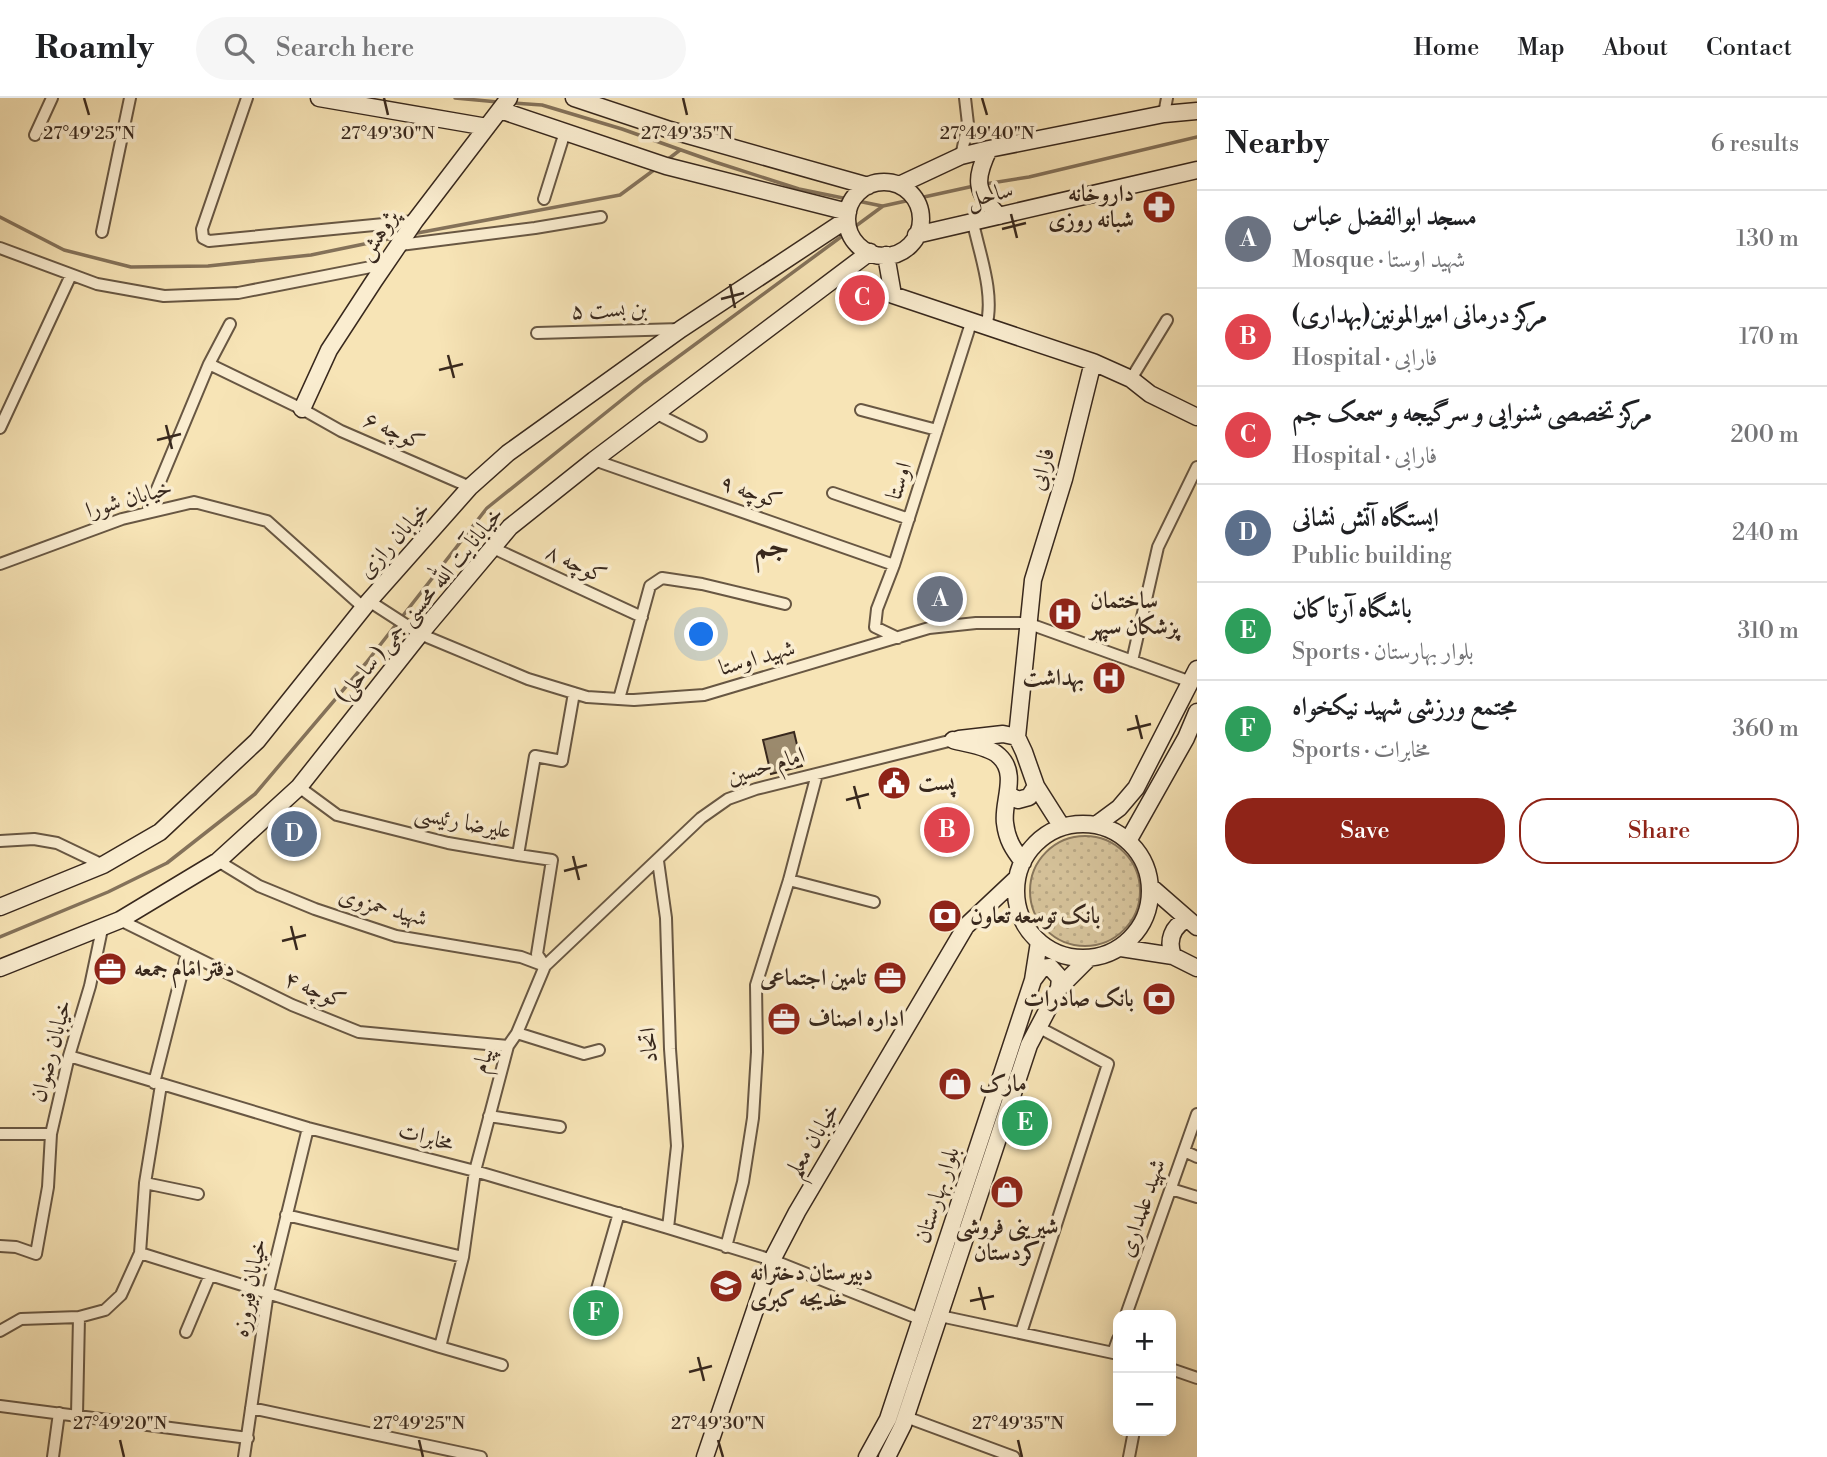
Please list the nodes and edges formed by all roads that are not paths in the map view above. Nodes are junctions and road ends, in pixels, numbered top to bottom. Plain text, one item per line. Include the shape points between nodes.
1 (52, 98) edge
2 (131, 98) edge
3 (247, 98) edge
4 (319, 98) edge
5 (574, 98) edge
6 (965, 98) edge
7 (504, 104) edge
8 (1166, 106) edge
9 (1197, 111) edge
10 (487, 127) junction
11 (565, 132) junction
12 (35, 135) dead end
13 (989, 149) junction
14 (961, 156) junction
15 (1197, 170) edge
16 (899, 185) junction
17 (864, 188) junction
18 (544, 199) dead end
19 (847, 216) junction
20 (999, 216) junction
21 (601, 217) dead end
22 (974, 223) junction
23 (413, 224) junction
24 (102, 232) dead end
25 (916, 236) junction
26 (400, 245) junction
27 (0, 248) edge
28 (878, 253) junction
29 (386, 264) junction
30 (71, 275) junction
31 (1167, 320) dead end
32 (230, 324) dead end
33 (979, 325) junction
34 (681, 329) junction
35 (537, 333) dead end
36 (1093, 362) junction
37 (209, 364) junction
38 (1131, 379) junction
39 (302, 409) junction
40 (861, 410) dead end
41 (655, 413) junction
42 (1197, 417) edge
43 (0, 428) edge
44 (937, 430) junction
45 (701, 436) dead end
46 (594, 460) junction
47 (1197, 467) edge
48 (470, 487) junction
49 (833, 493) dead end
50 (147, 513) junction
51 (909, 519) junction
52 (492, 548) junction
53 (0, 564) edge
54 (894, 565) junction
55 (785, 604) dead end
56 (366, 605) junction
57 (642, 617) junction
58 (1027, 623) junction
59 (421, 634) junction
60 (898, 638) junction
61 (1132, 660) junction
62 (1194, 676) edge
63 (574, 694) junction
64 (619, 699) junction
65 (1197, 712) edge
66 (1017, 737) junction
67 (953, 740) junction
68 (1191, 741) edge
69 (817, 774) junction
70 (1036, 786) junction
71 (299, 787) junction
72 (1009, 795) junction
73 (1096, 825) junction
74 (1062, 827) junction
75 (0, 841) edge
76 (1128, 841) junction
77 (517, 855) junction
78 (658, 861) junction
79 (218, 862) junction
80 (1023, 862) junction
81 (103, 865) junction
82 (1017, 878) junction
83 (789, 880) junction
84 (1151, 887) junction
85 (874, 902) dead end
86 (0, 907) edge
87 (120, 920) junction
88 (1192, 923) edge
89 (102, 929) junction
90 (1039, 942) junction
91 (1121, 948) junction
92 (187, 953) junction
93 (1173, 956) junction
94 (1088, 959) junction
95 (545, 966) junction
96 (0, 968) edge
97 (1197, 968) edge
98 (1032, 980) junction
99 (1059, 988) junction
100 (1038, 1027) junction
101 (517, 1033) junction
102 (508, 1046) junction
103 (599, 1050) dead end
104 (69, 1056) junction
105 (157, 1084) junction
106 (1197, 1114) edge
107 (489, 1116) junction
108 (560, 1127) dead end
109 (308, 1128) junction
110 (0, 1134) edge
111 (51, 1134) junction
112 (1184, 1151) junction
113 (1197, 1157) edge
114 (475, 1171) junction
115 (145, 1183) junction
116 (1171, 1189) junction
117 (198, 1194) dead end
118 (1197, 1197) edge
119 (619, 1213) junction
120 (286, 1215) junction
121 (668, 1228) junction
122 (0, 1246) edge
123 (726, 1247) junction
124 (140, 1253) junction
125 (463, 1257) junction
126 (772, 1260) junction
127 (210, 1275) junction
128 (268, 1292) junction
129 (595, 1296) dead end
130 (1128, 1310) edge
131 (940, 1316) junction
132 (79, 1317) junction
133 (920, 1319) junction
134 (0, 1331) edge
135 (186, 1332) dead end
136 (1021, 1333) junction
137 (440, 1347) junction
138 (1113, 1352) edge
139 (502, 1365) dead end
140 (1176, 1371) edge
141 (1197, 1378) edge
142 (0, 1406) edge
143 (251, 1408) junction
144 (59, 1413) junction
145 (77, 1415) junction
146 (906, 1418) junction
147 (1133, 1436) edge
148 (248, 1438) junction
149 (990, 1454) edge
150 (53, 1457) edge
151 (244, 1457) edge
152 (481, 1457) edge
153 (705, 1457) edge
154 (867, 1457) edge
155 (887, 1457) edge
156 (1014, 1457) edge
157 (1129, 1457) edge

1 - 12 street
2 - 24 street
3 - 23 street via 203,237 209,241
4 - 10 main road
5 - 17 main road
6 - 14 street via 968,124
7 - 10 main road, پژوهش
7 - 11 main road
8 - 9 main road
8 - 13 main road
10 - 23 main road, پژوهش
11 - 18 street
11 - 19 main road via 666,166
13 - 14 main road
13 - 20 main road via 981,165 979,192
14 - 16 main road
15 - 20 main road, ساحل
16 - 17 main road via 883,182
16 - 25 main road via 917,202 921,217
17 - 19 main road
19 - 28 main road via 856,244
19 - 34 main road, خیابان رازی
20 - 22 main road, ساحل
21 - 26 street
22 - 25 main road, ساحل
22 - 33 street, اوستا via 990,313
23 - 26 main road, پژوهش
25 - 28 main road via 901,251
26 - 29 main road, پژوهش
27 - 30 street
28 - 33 main road via 893,295
28 - 41 main road, خیابانآیت الله محسنی جمی( ساحلی)
29 - 30 street via 238,293 164,296
29 - 39 main road, پژوهش via 329,350
30 - 43 street
31 - 38 street
32 - 37 street
33 - 36 main road
33 - 44 street, اوستا
34 - 35 street, بن بست ۵
34 - 48 main road, خیابان رازی via 508,453
36 - 38 main road
36 - 58 main road, فارابی via 1065,479 1033,580
37 - 39 street, کوچه ۶
37 - 50 street
38 - 42 main road via 1150,394
39 - 48 street, کوچه ۶ via 341,431
40 - 44 street
41 - 45 street
41 - 46 main road, خیابانآیت الله محسنی جمی( ساحلی)
44 - 51 street, اوستا
46 - 52 main road, خیابانآیت الله محسنی جمی( ساحلی) via 510,527
46 - 54 street, کوچه ۹
47 - 61 street via 1158,547
48 - 56 main road, خیابان رازی
49 - 51 street
50 - 53 street, خیابان شورا
50 - 56 street, خیابان شورا via 194,502 267,521
51 - 54 street, اوستا
52 - 57 street, کوچه ۸
52 - 59 main road, خیابانآیت الله محسنی جمی( ساحلی)
54 - 60 street, اوستا via 875,627
55 - 57 street via 662,578 650,586
56 - 59 street, خیابان شورا
56 - 81 main road, خیابان رازی via 257,741 160,832
57 - 64 street
58 - 60 street, شهید اوستا via 929,628
58 - 61 street
58 - 66 main road, فارابی
59 - 63 street, شهید اوستا
59 - 71 main road, خیابانآیت الله محسنی جمی( ساحلی)
60 - 64 street, شهید اوستا via 704,695
61 - 62 street
62 - 73 main road via 1136,788
63 - 64 street, شهید اوستا
63 - 77 street, علیرضا رئیسی via 562,761 535,756
65 - 68 main road
66 - 67 main road, امام حسین via 1003,734
66 - 70 main road, فارابی
67 - 69 street, امام حسین
67 - 72 main road via 999,755 1008,769
68 - 76 main road
69 - 78 street, امام حسین via 728,799 701,818
69 - 83 street
70 - 72 main road via 1029,797 1018,800
70 - 74 main road, فارابی
71 - 77 street, علیرضا رئیسی via 337,815
71 - 79 main road, خیابانآیت الله محسنی جمی( ساحلی)
72 - 80 main road via 1004,820 1009,844
73 - 74 main road
73 - 76 main road
74 - 80 main road via 1046,835
75 - 81 street via 57,843
76 - 84 main road via 1147,870
77 - 95 street via 552,860 537,954
78 - 95 street, امام حسین
78 - 121 street, اتحاد via 666,918 677,1146
79 - 87 main road, خیابانآیت الله محسنی جمی( ساحلی)
79 - 95 street, شهید حمزوی via 259,887 396,936 521,957
80 - 82 main road
81 - 86 main road, خیابان رازی
82 - 90 main road via 1020,913
82 - 126 main road, خیابان معلم via 966,926
83 - 85 street
83 - 123 street via 756,985 752,1118 743,1182
84 - 88 main road
84 - 91 main road via 1144,921
87 - 89 main road, خیابانآیت الله محسنی جمی( ساحلی)
87 - 92 street, کوچه ۴
88 - 93 main road via 1177,925 1169,946
89 - 96 main road, خیابانآیت الله محسنی جمی( ساحلی)
89 - 104 street, خیابان رضوان
90 - 94 main road via 1070,958
90 - 98 main road, بلوار بهارستان
91 - 93 main road
91 - 94 main road
92 - 102 street, کوچه ۴ via 359,1032
92 - 105 street
93 - 97 main road
94 - 99 main road, بلوار بهارستان
95 - 101 street, پیام
98 - 99 main road via 1042,968 1050,967 1060,978
98 - 133 main road, بلوار بهارستان
99 - 100 main road, بلوار بهارستان
100 - 131 main road, بلوار بهارستان
100 - 136 street via 1108,1064
101 - 102 street, پیام
101 - 103 street via 584,1054
102 - 107 street, پیام
104 - 105 street, مخابرات
104 - 111 street, خیابان رضوان
105 - 109 street, مخابرات
105 - 115 street
106 - 112 street, شهید علمداری
107 - 108 street
107 - 114 street, پیام
109 - 114 street, مخابرات
109 - 120 street, خیابان فیروزه
110 - 111 street, خیابان رضوان
111 - 122 street via 48,1187 36,1254
112 - 113 street
112 - 116 street, شهید علمداری
114 - 119 street, مخابرات
114 - 125 street, پیام
115 - 117 street
115 - 124 street
116 - 118 street
116 - 130 street, شهید علمداری
119 - 121 street, مخابرات
119 - 129 street
120 - 125 street
120 - 128 street, خیابان فیروزه
121 - 123 street, مخابرات
123 - 126 street, مخابرات
124 - 127 street
124 - 132 street via 121,1296 105,1310
125 - 137 street, پیام
126 - 133 street, مخابرات
126 - 153 main road, خیابان معلم
127 - 128 street
127 - 135 street
128 - 137 street
128 - 143 street, خیابان فیروزه
131 - 136 street
131 - 146 main road, بلوار بهارستان
132 - 134 street via 21,1319
132 - 145 street
133 - 154 main road, بلوار بهارستان via 888,1419
136 - 138 street
137 - 139 street
140 - 141 street
142 - 144 street
143 - 148 street, خیابان فیروزه
143 - 152 street
144 - 145 street
144 - 150 street
145 - 148 street
146 - 149 street
146 - 155 main road, بلوار بهارستان
147 - 157 street
148 - 151 street, خیابان فیروزه
149 - 156 street

